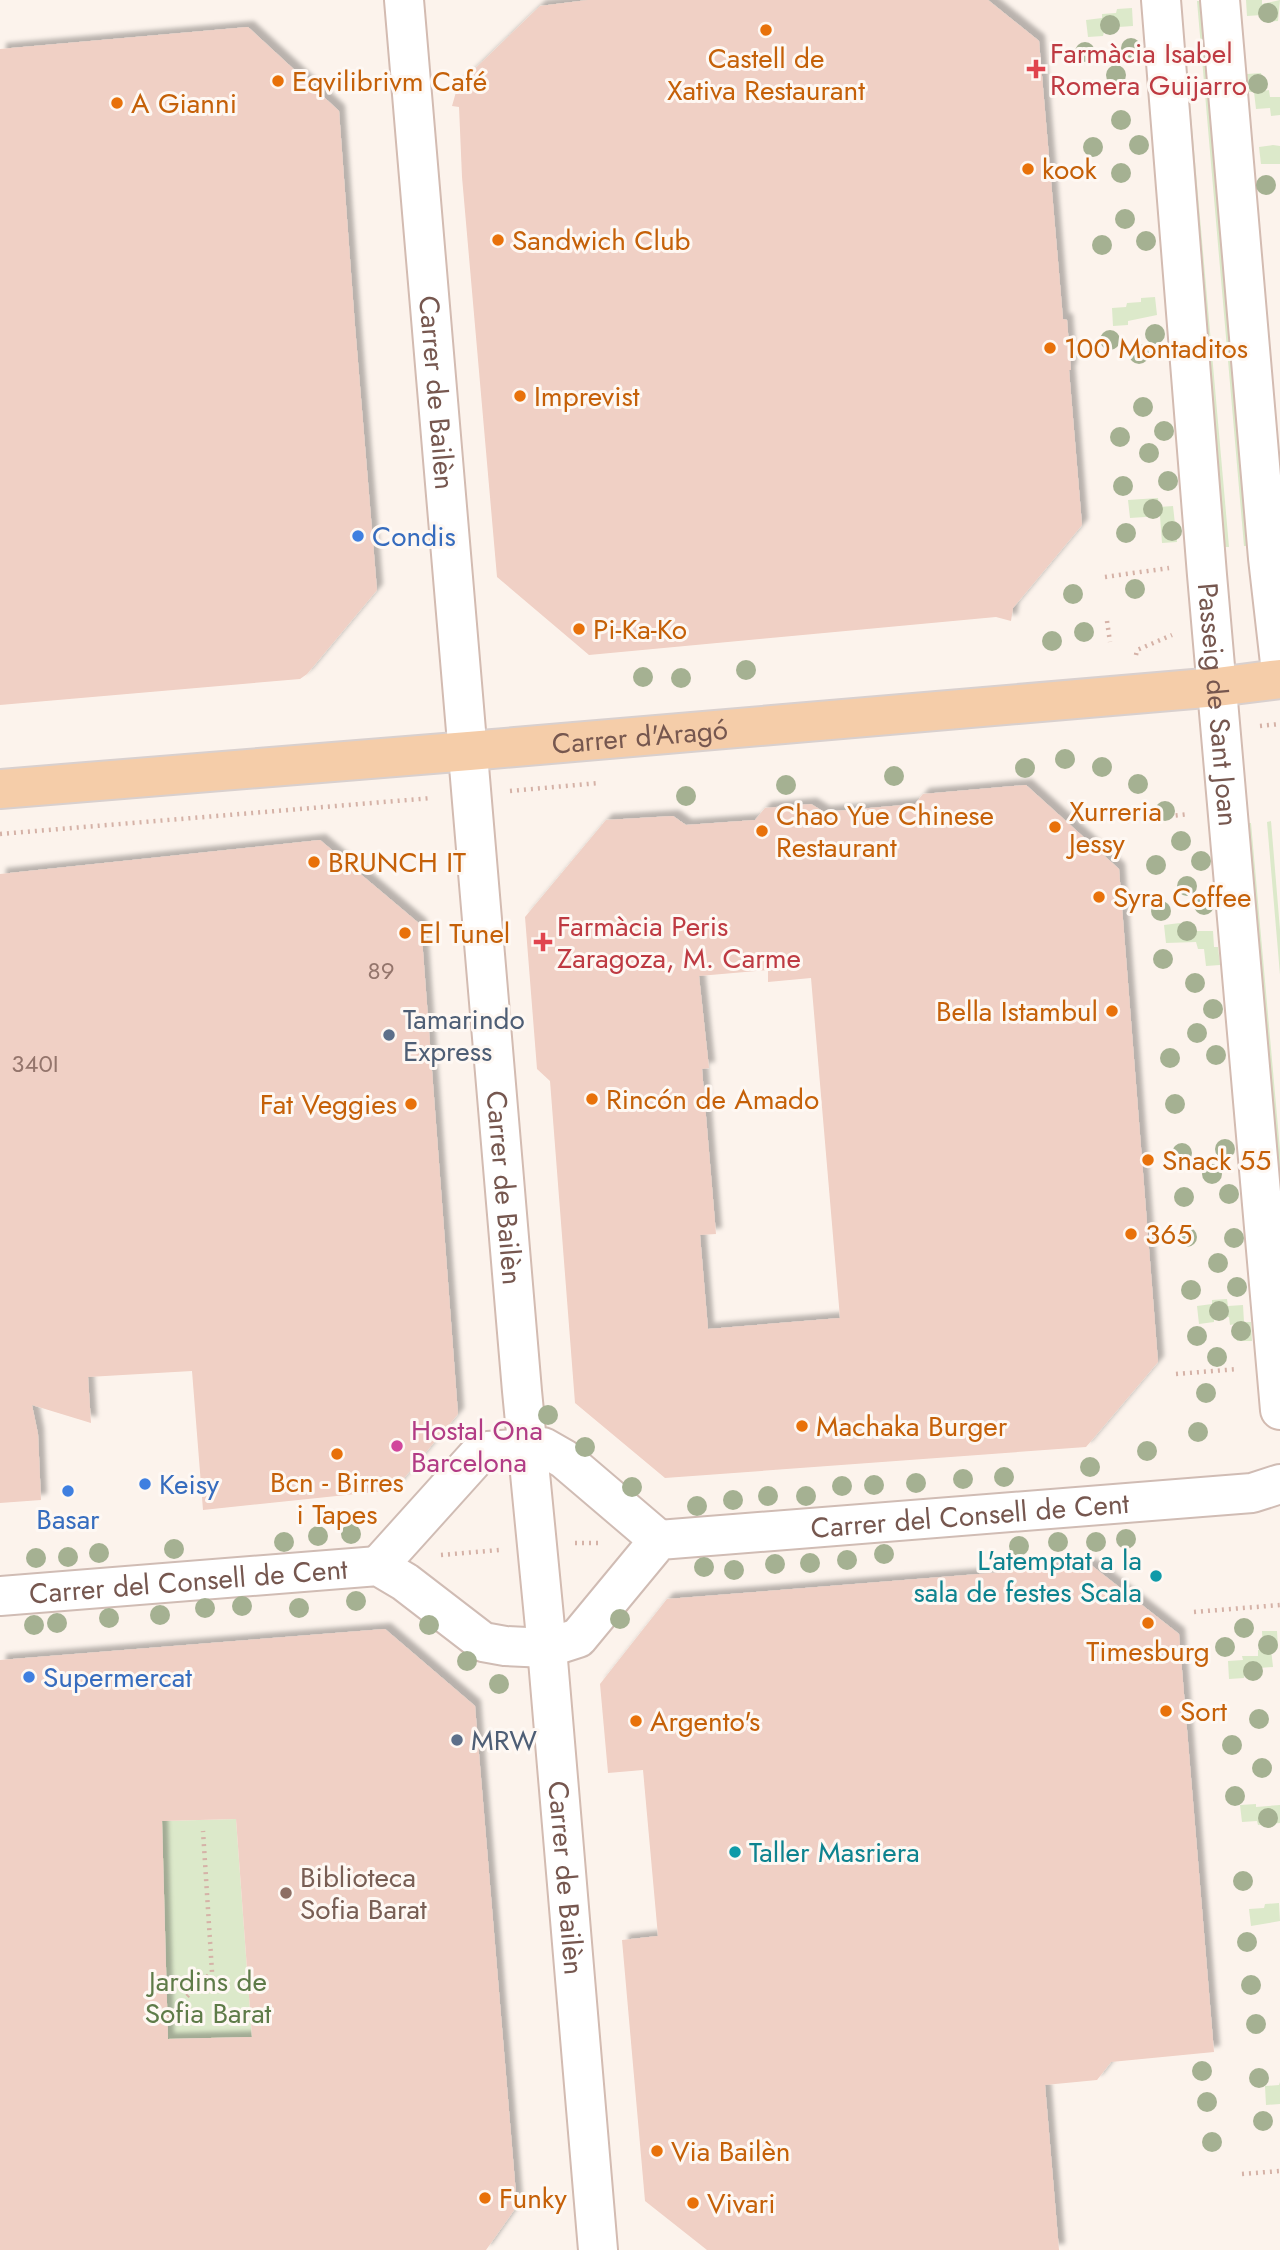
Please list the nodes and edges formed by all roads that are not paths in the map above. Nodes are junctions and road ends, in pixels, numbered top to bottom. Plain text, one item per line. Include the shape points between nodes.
1 (404, 0) edge
2 (1161, 0) edge
3 (1220, 0) edge
4 (1280, 663) edge
5 (1280, 679) edge
6 (1217, 687) junction
7 (469, 751) junction
8 (0, 789) edge
9 (1280, 1410) edge
10 (527, 1447) junction
11 (1280, 1484) edge
12 (659, 1541) junction
13 (378, 1566) junction
14 (0, 1596) edge
15 (547, 1648) junction
16 (598, 2250) edge

1 - 7 street, Carrer de Bailèn
2 - 6 street, Passeig de Sant Joan
3 - 4 street
5 - 6 main road, Carrer d'Aragó
6 - 7 main road, Carrer d'Aragó
6 - 9 street, Passeig de Sant Joan
7 - 8 main road, Carrer d'Aragó
7 - 10 street, Carrer de Bailèn
10 - 12 street, Carrer del Consell de Cent via 543,1447 564,1459
10 - 13 street, Carrer del Consell de Cent via 478,1455
10 - 15 street, Carrer de Bailèn
11 - 12 street, Carrer del Consell de Cent via 1252,1493
12 - 15 street, Carrer del Consell de Cent via 578,1638
13 - 14 street, Carrer del Consell de Cent
13 - 15 street, Carrer del Consell de Cent via 483,1642
15 - 16 street, Carrer de Bailèn

